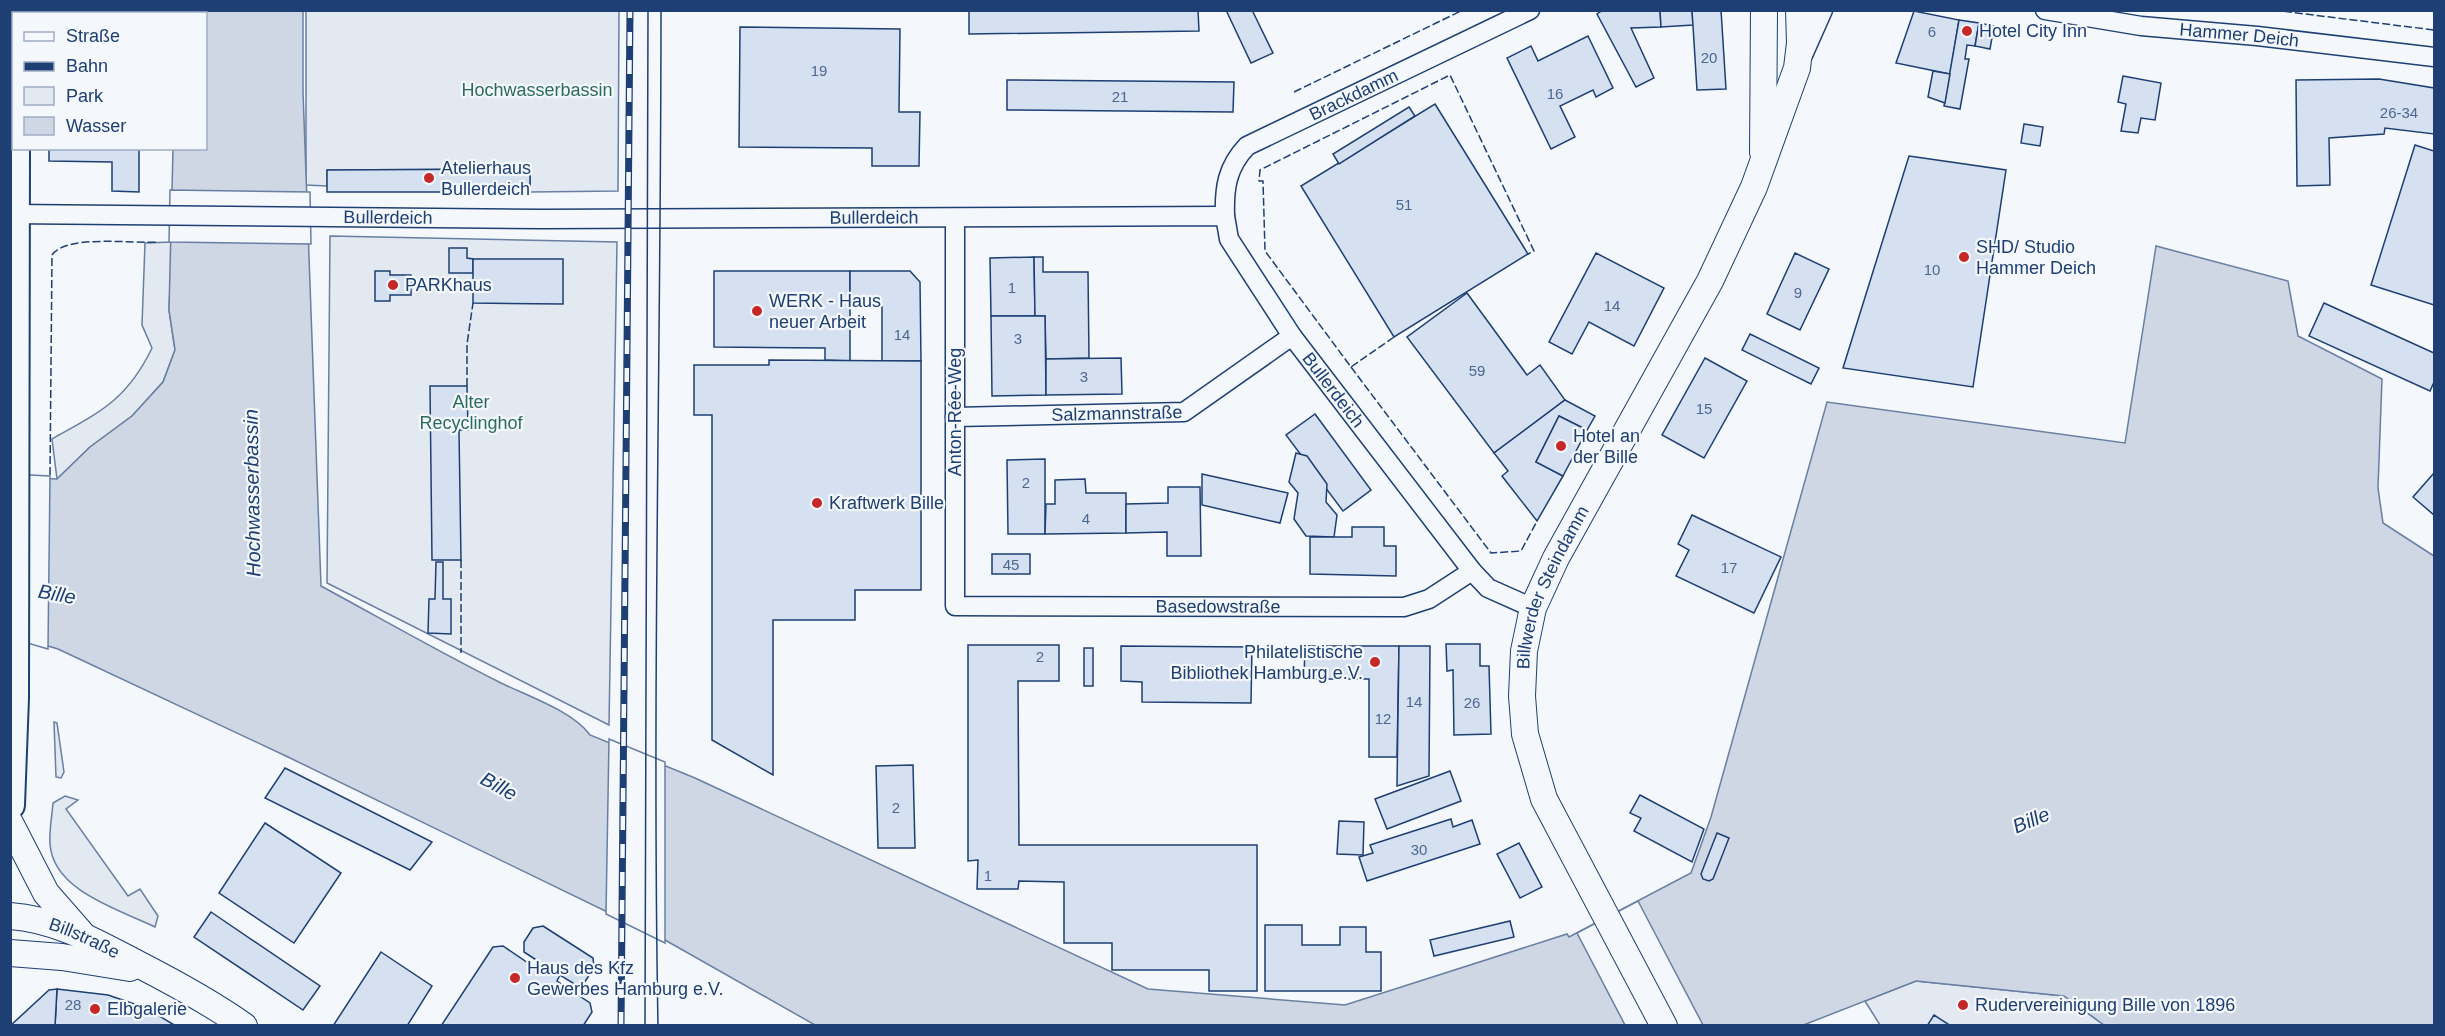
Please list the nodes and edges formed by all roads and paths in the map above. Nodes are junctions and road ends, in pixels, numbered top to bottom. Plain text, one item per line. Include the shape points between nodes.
1 (1530, 10) edge
2 (1764, 10) edge
3 (1799, 10) edge
4 (1823, 10) edge
5 (2045, 10) edge
6 (2434, 57) edge
7 (1797, 68) junction
8 (15, 150) edge
9 (1763, 164) junction
10 (13, 214) edge
11 (1225, 216) junction
12 (955, 218) junction
13 (1292, 336) junction
14 (955, 417) junction
15 (1472, 571) junction
16 (955, 606) joint
17 (1533, 608) junction
18 (10, 805) edge
19 (10, 823) edge
20 (10, 916) edge
21 (84, 936) junction
22 (10, 953) edge
23 (154, 972) junction
24 (231, 1022) edge
25 (1664, 1026) edge

1 - 11 street, Brackdamm via 1247,146 1237,156 1227,179
2 - 9 main road, Billwerder Steindamm
3 - 7 main road, Billwerder Steindamm
4 - 7 street
5 - 6 street, Hammer Deich via 2141,26
7 - 9 main road, Billwerder Steindamm
8 - 10 main road
9 - 17 main road, Billwerder Steindamm via 1710,282 1556,558
10 - 12 street, Bullerdeich
10 - 18 main road via 14,668
11 - 12 street, Bullerdeich
11 - 13 street, Bullerdeich via 1229,239
12 - 14 street, Anton-Rée-Weg
13 - 14 street, Salzmannstraße via 1184,412
13 - 15 street, Bullerdeich
14 - 16 street, Anton-Rée-Weg
15 - 16 street, Basedowstraße via 1429,599 1404,607
15 - 17 street, Bullerdeich via 1488,588
17 - 25 main road, Billwerder Steindamm via 1524,651 1522,696 1525,734 1544,799
19 - 21 main road via 46,893
20 - 21 main road, Billstraße via 47,922
21 - 23 main road, Billstraße
22 - 23 main road, Billstraße
23 - 24 main road, Billstraße

